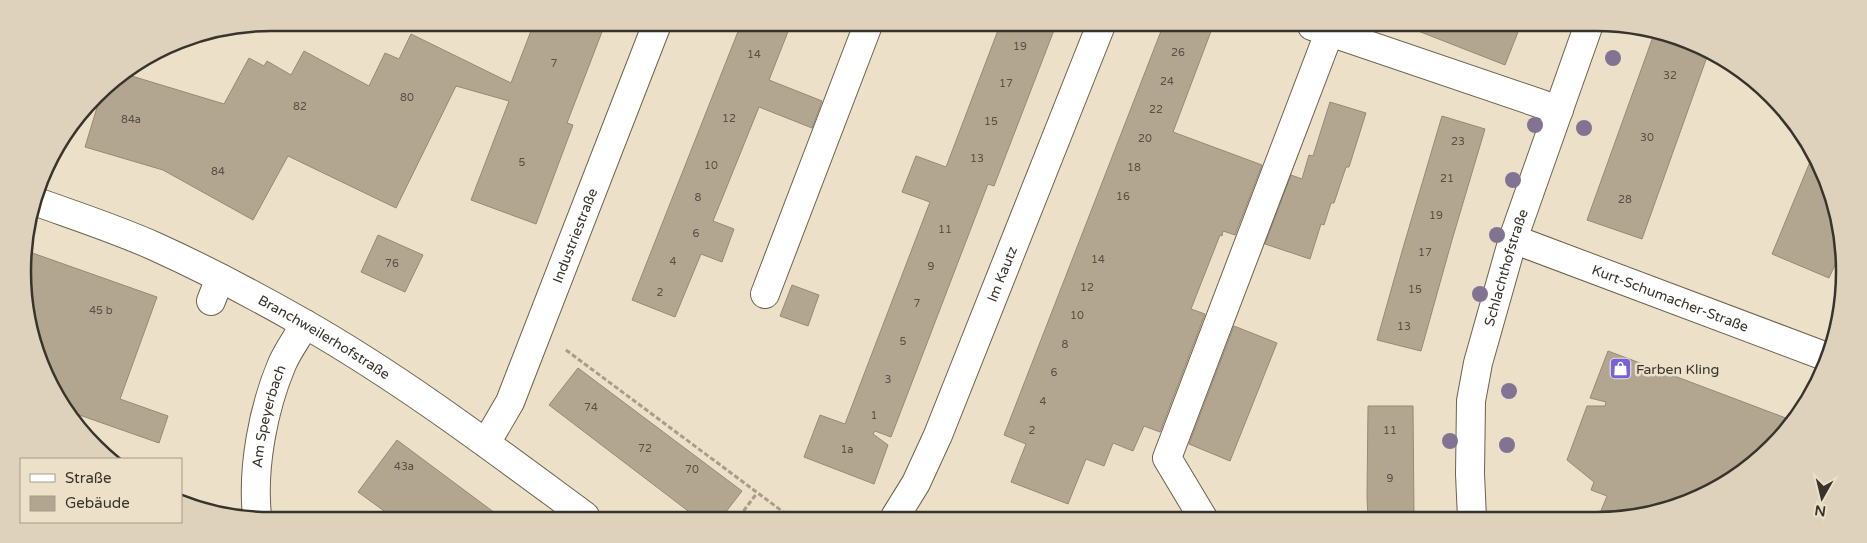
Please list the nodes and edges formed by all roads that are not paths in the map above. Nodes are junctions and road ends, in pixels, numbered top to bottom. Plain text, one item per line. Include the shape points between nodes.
1 (654, 31) edge
2 (865, 31) edge
3 (1099, 31) edge
4 (1321, 31) edge
5 (1324, 31) edge
6 (1587, 31) edge
7 (1559, 110) junction
8 (41, 203) edge
9 (1513, 239) junction
10 (765, 294) dead end
11 (305, 324) junction
12 (1821, 355) edge
13 (486, 443) junction
14 (257, 511) edge
15 (580, 512) edge
16 (898, 512) edge
17 (1200, 512) edge
18 (1472, 512) edge

1 - 13 street, Industriestraße via 510,402
2 - 10 street
3 - 16 street, Im Kautz via 938,435 916,483
4 - 17 street via 1168,458
5 - 7 street
6 - 7 street, Schlachthofstraße
7 - 9 street, Schlachthofstraße
8 - 11 street, Branchweilerhofstraße via 153,246 215,289
9 - 12 street, Kurt-Schumacher-Straße
9 - 18 street, Schlachthofstraße via 1478,363 1471,401
11 - 13 street, Branchweilerhofstraße
11 - 14 street, Am Speyerbach via 282,363 266,416 255,481
13 - 15 street, Branchweilerhofstraße

